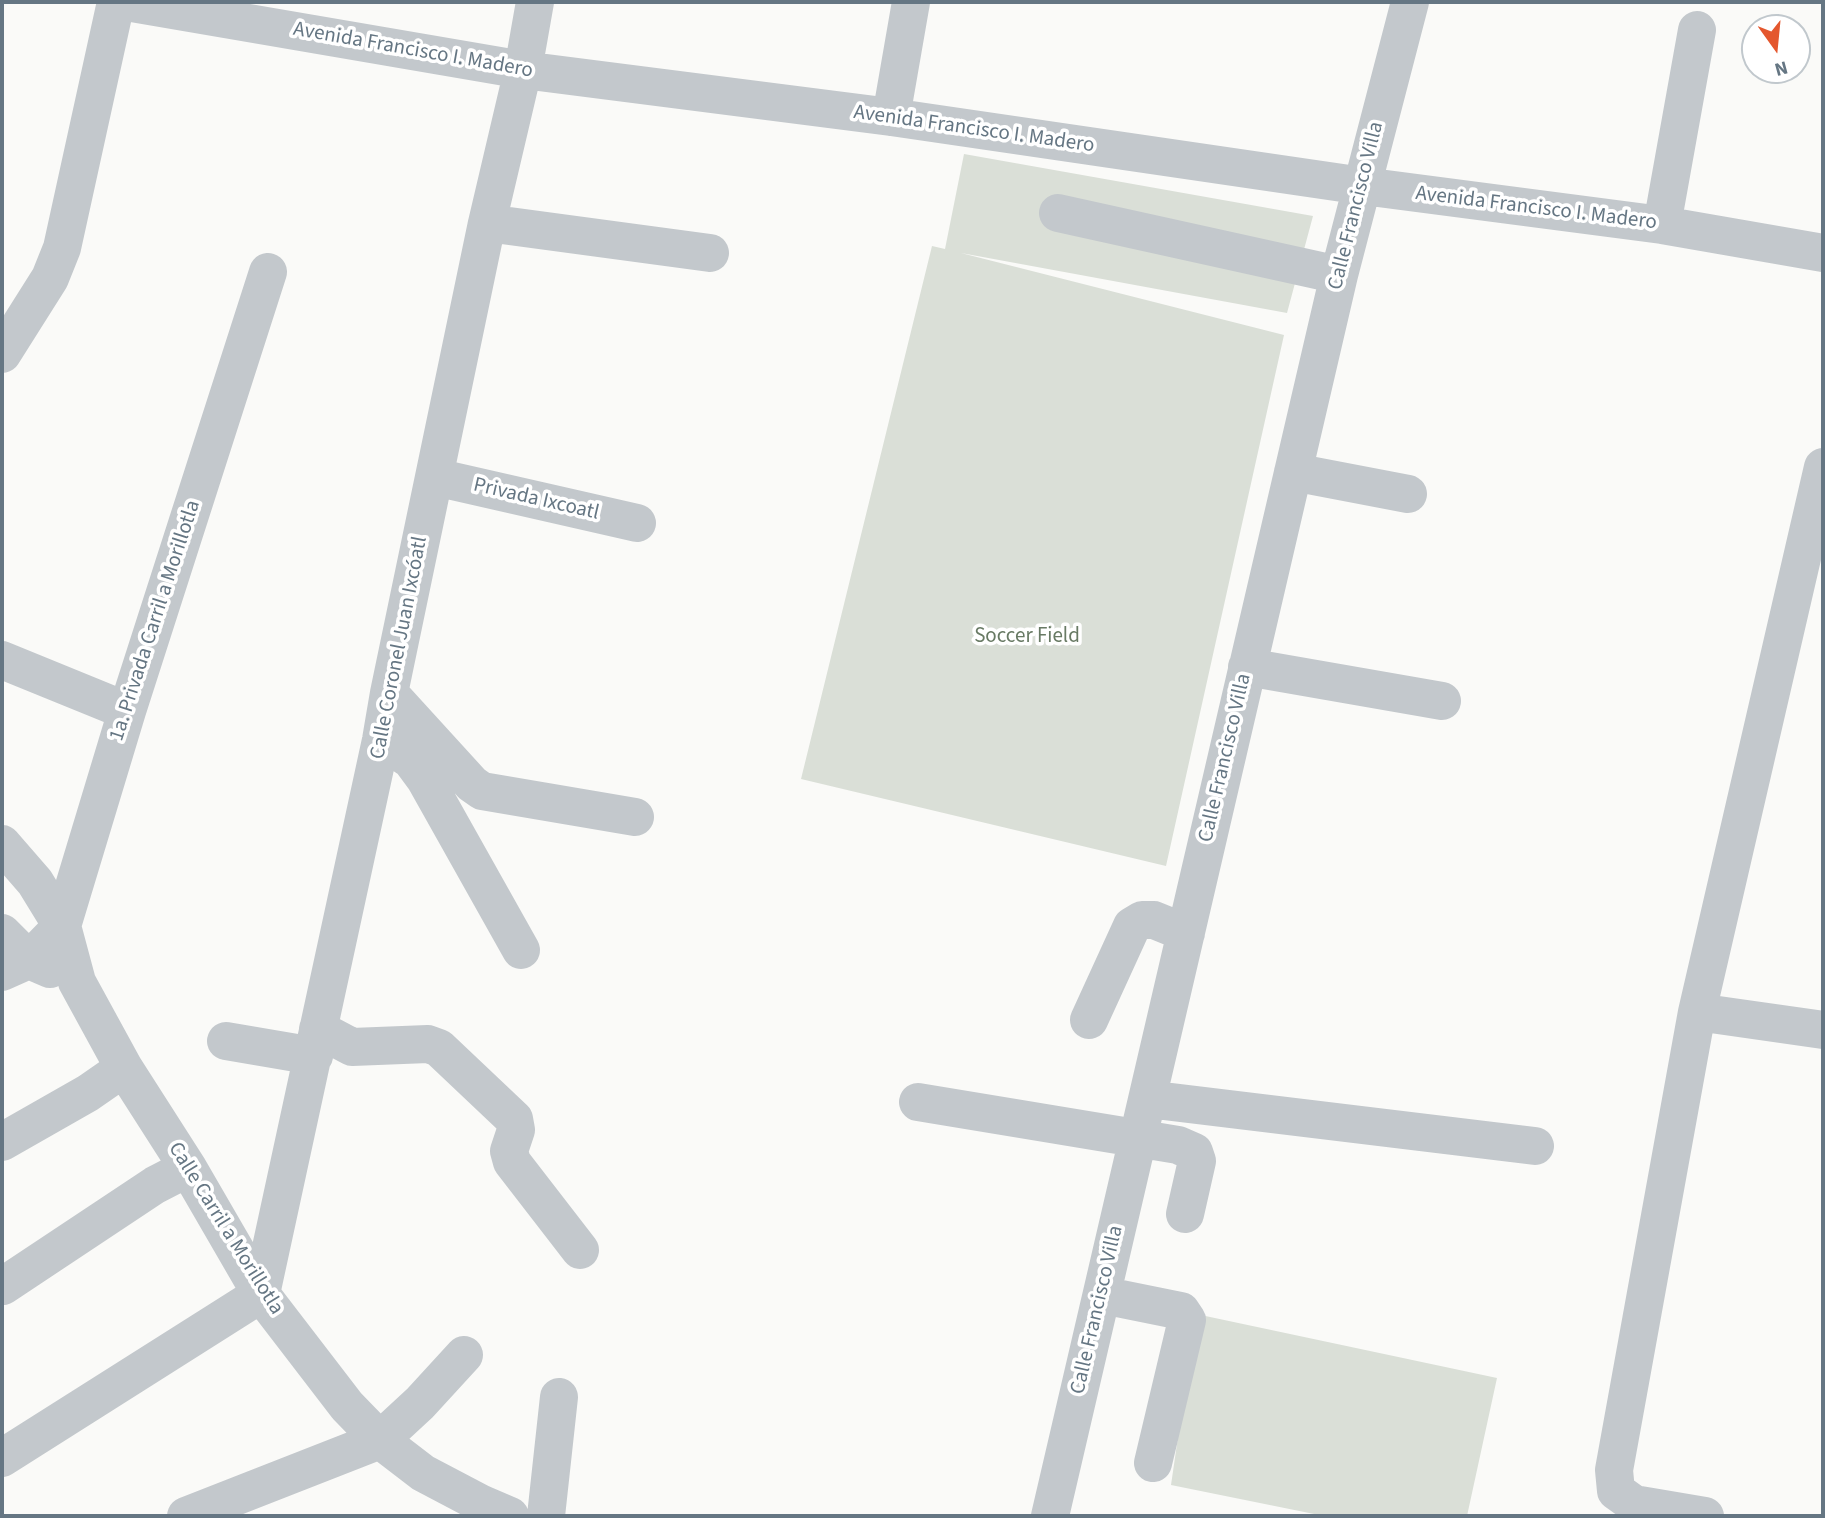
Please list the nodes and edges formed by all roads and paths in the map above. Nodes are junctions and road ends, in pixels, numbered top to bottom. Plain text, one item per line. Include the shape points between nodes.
1 (116, 2) edge
2 (126, 2) edge
3 (535, 2) edge
4 (911, 2) edge
5 (1410, 2) edge
6 (1697, 30) dead end
7 (523, 71) junction
8 (891, 117) junction
9 (1363, 186) junction
10 (1058, 213) dead end
11 (487, 223) junction
12 (1662, 225) junction
13 (710, 253) dead end
14 (1823, 253) edge
15 (268, 272) dead end
16 (1339, 275) junction
17 (2, 354) edge
18 (1823, 467) edge
19 (1293, 472) junction
20 (435, 477) junction
21 (1408, 494) dead end
22 (637, 523) dead end
23 (2, 660) edge
24 (1248, 667) junction
25 (389, 693) junction
26 (1442, 701) dead end
27 (127, 711) junction
28 (382, 740) junction
29 (635, 817) dead end
30 (2, 844) edge
31 (62, 926) junction
32 (2, 933) edge
33 (1186, 933) junction
34 (521, 950) dead end
35 (15, 966) edge
36 (77, 982) junction
37 (1697, 1012) junction
38 (1089, 1020) dead end
39 (1823, 1030) edge
40 (226, 1041) dead end
41 (316, 1043) junction
42 (124, 1068) junction
43 (1147, 1099) junction
44 (918, 1102) dead end
45 (1138, 1138) junction
46 (2, 1142) edge
47 (1535, 1146) dead end
48 (188, 1168) junction
49 (1185, 1214) dead end
50 (580, 1250) dead end
51 (3, 1286) edge
52 (261, 1294) junction
53 (1101, 1295) junction
54 (464, 1355) dead end
55 (559, 1398) dead end
56 (380, 1440) junction
57 (2, 1458) edge
58 (1153, 1463) dead end
59 (243, 1506) edge
60 (186, 1516) edge
61 (510, 1516) edge
62 (546, 1516) edge
63 (1050, 1516) edge
64 (1704, 1516) edge

1 - 17 street via 62,248 50,278
2 - 7 street, Avenida Francisco I. Madero
3 - 7 street, Calle Coronel Juan Ixcóatl
4 - 8 street
5 - 9 street, Calle Francisco Villa
6 - 12 street
7 - 8 street, Avenida Francisco I. Madero
7 - 11 street, Calle Coronel Juan Ixcóatl
8 - 9 street, Avenida Francisco I. Madero
9 - 12 street, Avenida Francisco I. Madero
9 - 16 street, Calle Francisco Villa
10 - 16 street
11 - 13 street
11 - 20 street, Calle Coronel Juan Ixcóatl
12 - 14 street, Avenida Francisco I. Madero
15 - 27 street, 1a. Privada Carril a Morillotla
16 - 19 street, Calle Francisco Villa
18 - 37 street
19 - 21 street
19 - 24 street, Calle Francisco Villa
20 - 22 street, Privada Ixcoatl
20 - 25 street, Calle Coronel Juan Ixcóatl
23 - 27 street
24 - 26 street
24 - 33 street, Calle Francisco Villa
25 - 28 street, Calle Coronel Juan Ixcóatl
25 - 29 street via 482,791
27 - 31 street, 1a. Privada Carril a Morillotla
28 - 34 street via 411,760 425,779
28 - 41 street, Calle Coronel Juan Ixcóatl
30 - 31 street, Calle Carril a Morillotla via 35,883
31 - 35 street, 1a. Privada Carril a Morillotla
31 - 36 street, Calle Carril a Morillotla
32 - 35 street
33 - 38 street via 1154,920 1132,926
33 - 43 street, Calle Francisco Villa
35 - 36 street
36 - 42 street, Calle Carril a Morillotla
37 - 39 street
37 - 64 street via 1614,1471 1616,1491 1634,1504
40 - 41 street
41 - 50 street via 352,1047 428,1044 439,1048 514,1119 516,1130 509,1151 512,1162
41 - 52 street, Calle Coronel Juan Ixcóatl
42 - 46 street
42 - 48 street, Calle Carril a Morillotla
43 - 45 street, Calle Francisco Villa
43 - 47 street
44 - 45 street
45 - 49 street via 1194,1152 1197,1161
45 - 53 street, Calle Francisco Villa
48 - 51 street
48 - 52 street, Calle Carril a Morillotla
52 - 56 street, Calle Carril a Morillotla via 346,1406
52 - 57 street
53 - 58 street via 1181,1311 1187,1320
53 - 63 street, Calle Francisco Villa
54 - 56 street
55 - 62 street
56 - 59 street
56 - 61 street, Calle Carril a Morillotla via 424,1473
59 - 60 street

